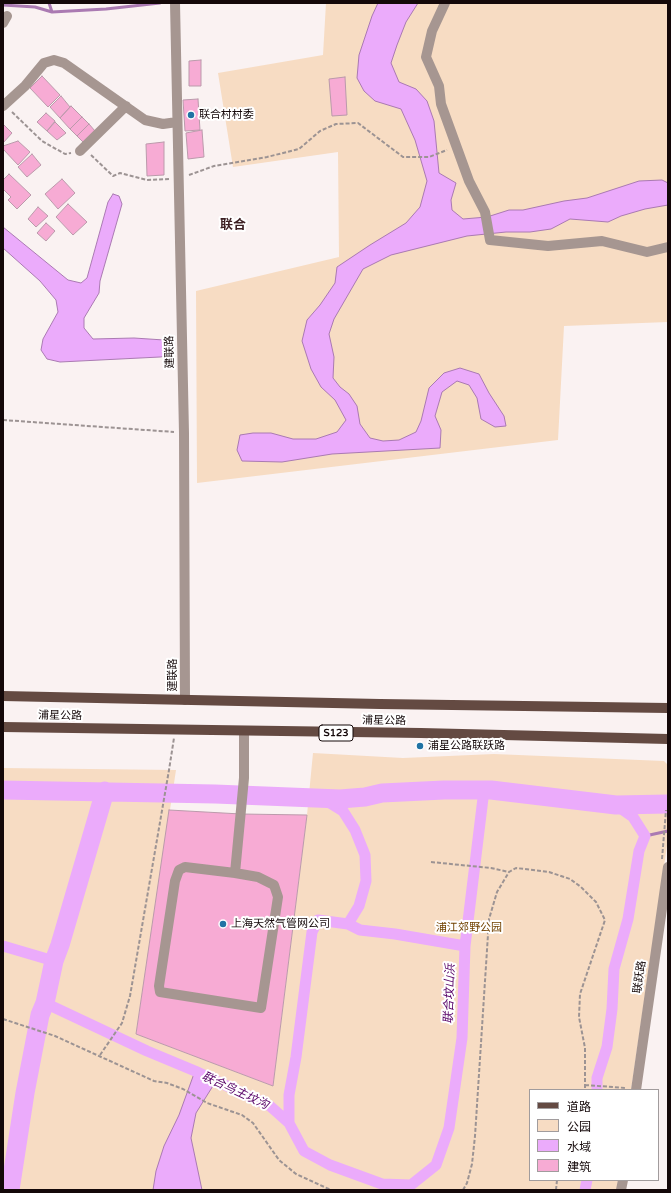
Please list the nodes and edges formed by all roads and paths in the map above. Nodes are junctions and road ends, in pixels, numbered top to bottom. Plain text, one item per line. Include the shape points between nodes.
1 (175, 3) edge
2 (445, 3) edge
3 (4, 106) edge
4 (126, 106) junction
5 (177, 122) junction
6 (457, 147) junction
7 (80, 151) junction
8 (178, 179) junction
9 (668, 247) edge
10 (3, 420) edge
11 (184, 432) junction
12 (3, 696) edge
13 (186, 700) junction
14 (668, 708) edge
15 (3, 727) edge
16 (175, 730) junction
17 (244, 731) junction
18 (668, 740) edge
19 (431, 862) dead end
20 (668, 868) edge
21 (509, 872) junction
22 (235, 873) junction
23 (3, 1019) edge
24 (100, 1056) junction
25 (585, 1085) junction
26 (585, 1089) edge
27 (634, 1089) edge
28 (331, 1190) edge
29 (463, 1190) edge

1 - 5 street, 建联路
2 - 6 street via 432,31 426,57 439,86 442,104
3 - 4 street via 25,86 44,62 54,60 64,63
3 - 7 path via 42,141 65,154
4 - 5 street via 145,120 163,124
4 - 7 street
5 - 8 street, 建联路
6 - 8 path via 428,157 403,157 358,123 336,124 320,131 298,149 214,166
6 - 9 street via 469,181 485,212 490,240 548,246 602,242 647,252
7 - 8 path via 86,151 113,176 120,173 147,180
8 - 11 street, 建联路
10 - 11 path
11 - 13 street, 建联路
12 - 13 main road, 浦星公路
13 - 14 main road, 浦星公路
15 - 16 main road, 浦星公路 / S123
16 - 17 main road, 浦星公路 / S123
16 - 24 path via 130,996 122,1023
17 - 18 main road, 浦星公路 / S123
17 - 22 street via 244,778
19 - 21 path via 463,864
20 - 27 street, 联跃路
21 - 25 path via 516,868 549,872 570,879 596,902 605,920 580,994 579,1017 585,1048
21 - 29 path via 497,892 489,919 475,1136 472,1164
22 - 22 street via 258,877 274,885 278,897 261,1008 160,992 163,956 178,870 185,867
23 - 24 path via 55,1036
24 - 28 path via 154,1081 183,1088 207,1103 242,1115 253,1123 279,1160 296,1174
25 - 26 path
25 - 27 path

